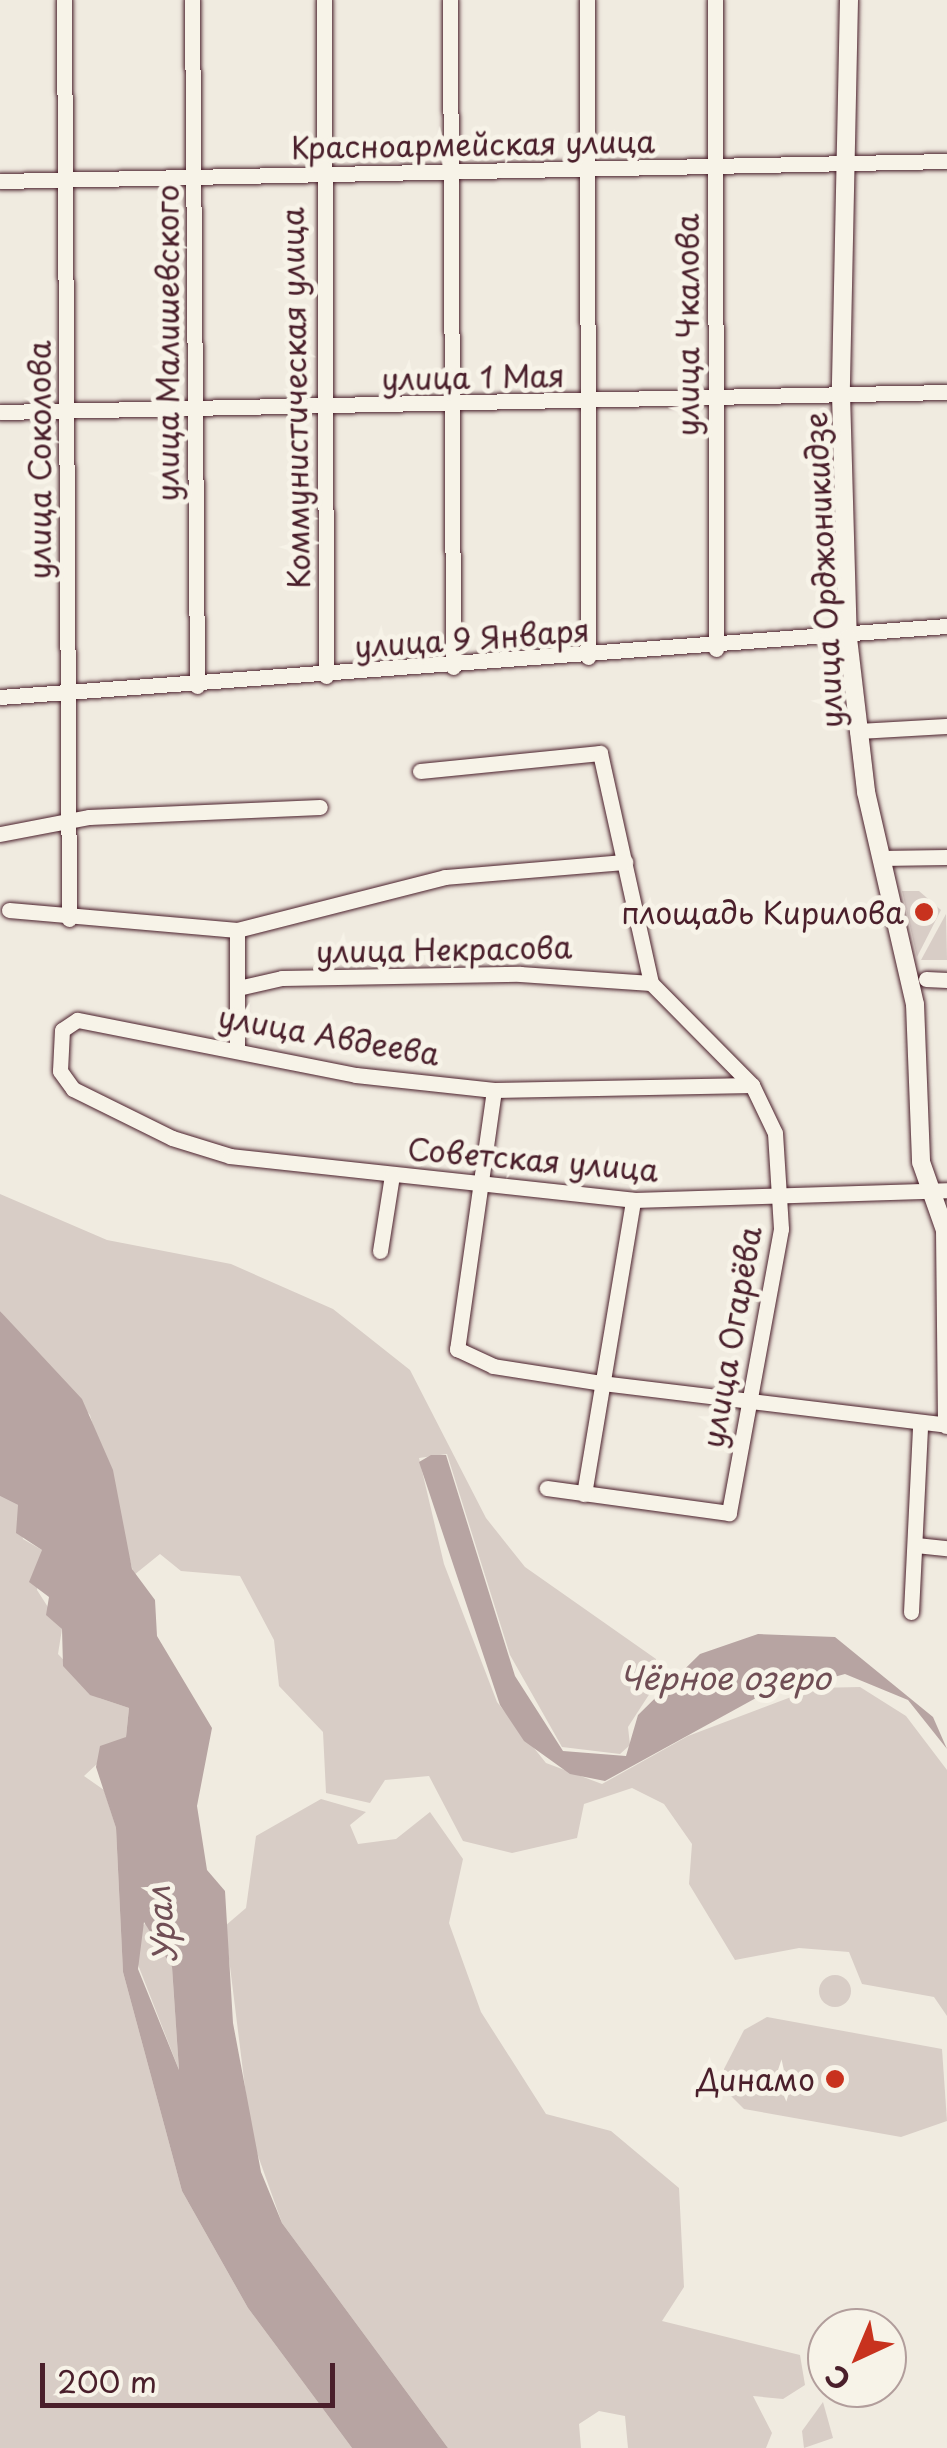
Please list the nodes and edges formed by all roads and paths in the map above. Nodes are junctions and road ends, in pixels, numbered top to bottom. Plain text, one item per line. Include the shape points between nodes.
1 (64, 0) edge
2 (192, 0) edge
3 (324, 0) edge
4 (450, 0) edge
5 (587, 0) edge
6 (715, 0) edge
7 (849, 0) edge
8 (947, 160) edge
9 (845, 162) junction
10 (713, 168) junction
11 (586, 170) junction
12 (321, 174) junction
13 (449, 174) junction
14 (194, 176) junction
15 (65, 180) junction
16 (0, 181) edge
17 (947, 392) edge
18 (841, 394) junction
19 (715, 396) junction
20 (586, 402) junction
21 (452, 404) junction
22 (322, 409) junction
23 (67, 410) junction
24 (194, 410) junction
25 (0, 412) edge
26 (947, 626) edge
27 (848, 638) junction
28 (716, 649) junction
29 (588, 657) junction
30 (453, 667) junction
31 (326, 676) junction
32 (197, 686) junction
33 (67, 694) junction
34 (0, 697) edge
35 (947, 726) edge
36 (858, 731) junction
37 (420, 771) dead end
38 (320, 808) dead end
39 (71, 826) junction
40 (0, 834) edge
41 (947, 856) edge
42 (881, 858) junction
43 (624, 862) junction
44 (9, 910) dead end
45 (70, 919) junction
46 (237, 930) junction
47 (926, 979) dead end
48 (947, 980) edge
49 (652, 982) junction
50 (238, 988) junction
51 (76, 1020) joint
52 (237, 1046) junction
53 (752, 1085) junction
54 (494, 1090) junction
55 (392, 1175) junction
56 (479, 1182) junction
57 (938, 1190) edge
58 (782, 1196) junction
59 (633, 1200) junction
60 (380, 1251) dead end
61 (946, 1313) edge
62 (602, 1383) junction
63 (744, 1401) junction
64 (920, 1424) junction
65 (947, 1425) edge
66 (548, 1488) dead end
67 (584, 1494) junction
68 (916, 1545) junction
69 (947, 1548) edge
70 (911, 1612) dead end

1 - 15 street, улица Соколова
2 - 14 street, улица Малишевского
3 - 12 street, Коммунистическая улица
4 - 13 street
5 - 11 street
6 - 10 street, улица Чкалова
7 - 9 main road, улица Орджоникидзе
8 - 9 street, Красноармейская улица
9 - 10 street, Красноармейская улица
9 - 18 main road, улица Орджоникидзе
10 - 11 street, Красноармейская улица
10 - 19 street, улица Чкалова
11 - 13 street, Красноармейская улица
11 - 20 street
12 - 13 street, Красноармейская улица
12 - 14 street, Красноармейская улица
12 - 22 street, Коммунистическая улица
13 - 21 street
14 - 15 street, Красноармейская улица
14 - 24 street, улица Малишевского
15 - 16 street, Красноармейская улица
15 - 23 street, улица Соколова
17 - 18 street, улица 1 Мая
18 - 19 street, улица 1 Мая
18 - 27 main road, улица Орджоникидзе
19 - 20 street, улица 1 Мая
19 - 28 street, улица Чкалова
20 - 21 street, улица 1 Мая
20 - 29 street
21 - 22 street, улица 1 Мая
21 - 30 street
22 - 24 street, улица 1 Мая
22 - 31 street, Коммунистическая улица
23 - 24 street, улица 1 Мая
23 - 25 street, улица 1 Мая
23 - 33 street, улица Соколова
24 - 32 street, улица Малишевского
26 - 27 street, улица 9 Января
27 - 28 street, улица 9 Января
27 - 36 main road, улица Орджоникидзе
28 - 29 street, улица 9 Января
29 - 30 street, улица 9 Января
30 - 31 street, улица 9 Января
31 - 32 street, улица 9 Января
32 - 33 street, улица 9 Января
33 - 34 street, улица 9 Января
33 - 39 street, улица Соколова
35 - 36 street
36 - 42 main road, улица Орджоникидзе
37 - 43 street via 600,753
38 - 39 street via 89,817
39 - 40 street
39 - 45 street, улица Соколова
41 - 42 street
42 - 57 main road, улица Орджоникидзе via 915,1004
43 - 46 street via 445,876
43 - 49 street
44 - 45 street
45 - 46 street
46 - 50 street
47 - 48 street
49 - 50 street, улица Некрасова via 520,974 282,978
49 - 53 street, улица Огарёва
50 - 52 street
51 - 52 street, улица Авдеева
51 - 55 street, Советская улица via 62,1030 60,1071 73,1089 230,1156
52 - 54 street, улица Авдеева via 356,1075
53 - 54 street, улица Авдеева
53 - 58 street, улица Огарёва via 774,1134
54 - 56 street
55 - 56 street, Советская улица
55 - 60 street
56 - 59 street, Советская улица
56 - 62 street via 457,1349 494,1366
57 - 58 street, Советская улица
57 - 61 main road, улица Орджоникидзе
58 - 59 street, Советская улица
58 - 63 street, улица Огарёва
59 - 62 street
61 - 65 main road, улица Орджоникидзе
62 - 63 street
62 - 67 street
63 - 64 street
63 - 67 street, улица Огарёва via 728,1513
64 - 65 street
64 - 68 street
66 - 67 street
68 - 69 street
68 - 70 street

